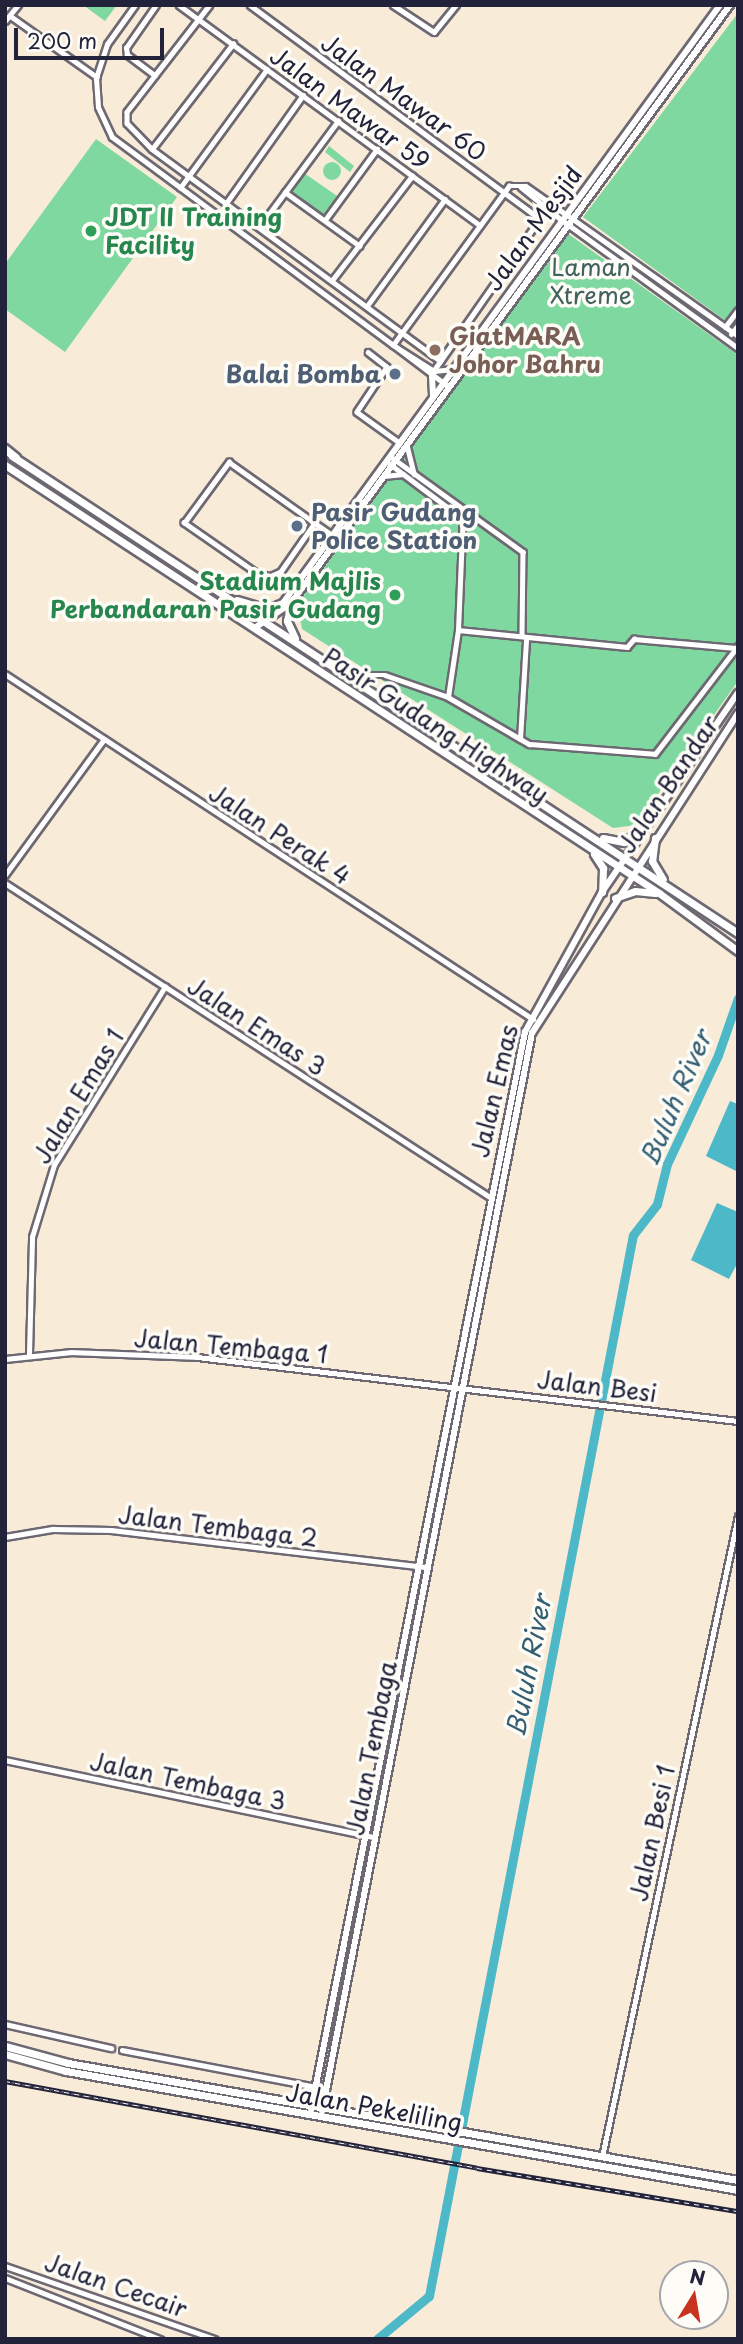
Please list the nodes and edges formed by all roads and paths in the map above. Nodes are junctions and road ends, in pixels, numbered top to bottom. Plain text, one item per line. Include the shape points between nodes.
1 (18, 5) edge
2 (135, 5) edge
3 (156, 5) edge
4 (179, 5) edge
5 (210, 5) edge
6 (250, 5) edge
7 (393, 5) edge
8 (456, 5) edge
9 (720, 5) edge
10 (730, 5) edge
11 (12, 17) junction
12 (199, 19) junction
13 (5, 21) edge
14 (233, 44) junction
15 (267, 69) junction
16 (155, 76) junction
17 (97, 77) junction
18 (303, 95) junction
19 (338, 121) junction
20 (152, 149) junction
21 (377, 149) junction
22 (189, 175) junction
23 (412, 176) junction
24 (180, 188) junction
25 (285, 192) junction
26 (504, 192) junction
27 (445, 199) junction
28 (227, 202) junction
29 (325, 220) junction
30 (568, 220) junction
31 (480, 225) junction
32 (260, 226) junction
33 (360, 246) junction
34 (332, 279) junction
35 (367, 306) junction
36 (738, 310) edge
37 (738, 326) edge
38 (725, 327) junction
39 (402, 332) junction
40 (720, 334) junction
41 (735, 334) edge
42 (727, 340) junction
43 (395, 346) junction
44 (738, 348) edge
45 (368, 352) dead end
46 (442, 361) junction
47 (454, 369) junction
48 (433, 373) junction
49 (447, 385) junction
50 (433, 398) junction
51 (404, 444) junction
52 (5, 451) edge
53 (16, 458) joint
54 (391, 461) junction
55 (5, 465) edge
56 (404, 474) junction
57 (415, 475) junction
58 (384, 476) junction
59 (463, 509) junction
60 (462, 519) junction
61 (316, 523) junction
62 (335, 537) junction
63 (181, 565) junction
64 (174, 574) junction
65 (237, 600) junction
66 (291, 603) junction
67 (267, 621) junction
68 (256, 627) junction
69 (458, 630) junction
70 (522, 634) junction
71 (295, 639) junction
72 (526, 640) junction
73 (737, 647) edge
74 (5, 674) edge
75 (348, 675) junction
76 (738, 693) edge
77 (448, 697) junction
78 (738, 713) edge
79 (104, 739) junction
80 (520, 739) junction
81 (642, 830) junction
82 (592, 834) junction
83 (655, 838) junction
84 (587, 847) junction
85 (625, 855) junction
86 (638, 864) junction
87 (618, 867) junction
88 (5, 875) edge
89 (631, 875) junction
90 (5, 883) edge
91 (665, 883) junction
92 (602, 892) junction
93 (659, 893) junction
94 (615, 898) junction
95 (738, 933) edge
96 (738, 951) edge
97 (165, 987) junction
98 (530, 1017) junction
99 (537, 1022) junction
100 (490, 1197) junction
101 (29, 1354) junction
102 (5, 1359) edge
103 (453, 1387) junction
104 (463, 1388) junction
105 (738, 1420) edge
106 (738, 1516) edge
107 (5, 1537) edge
108 (423, 1567) junction
109 (5, 1760) edge
110 (365, 1835) junction
111 (373, 1837) junction
112 (5, 2024) edge
113 (5, 2046) edge
114 (111, 2048) dead end
115 (122, 2050) dead end
116 (5, 2054) edge
117 (315, 2086) junction
118 (326, 2089) junction
119 (311, 2111) junction
120 (322, 2113) junction
121 (602, 2158) junction
122 (734, 2179) edge
123 (734, 2189) edge
124 (5, 2266) edge
125 (5, 2278) edge
126 (160, 2339) edge
127 (215, 2339) edge

1 - 11 street
2 - 17 street via 107,44
3 - 16 street via 126,48 127,55
4 - 12 street, Jalan Mawar 59
5 - 12 street
6 - 26 street, Jalan Mawar 60
7 - 8 street via 434,32
9 - 30 main road, Jalan Mesjid
10 - 30 main road, Jalan Mesjid
11 - 13 street
11 - 17 street
12 - 14 street, Jalan Mawar 59
12 - 16 street
14 - 15 street, Jalan Mawar 59
14 - 20 street
15 - 18 street, Jalan Mawar 59
15 - 22 street
16 - 20 street via 127,112 127,123
17 - 24 street via 98,107 111,137
18 - 19 street, Jalan Mawar 59
18 - 28 street
19 - 21 street, Jalan Mawar 59
19 - 25 street
20 - 22 street
21 - 23 street, Jalan Mawar 59
21 - 29 street
22 - 24 street
22 - 28 street
23 - 27 street, Jalan Mawar 59
23 - 33 street
24 - 43 street
25 - 29 street
25 - 32 street
26 - 30 street via 512,185 521,187
26 - 31 street
26 - 46 street, Jalan Mawar 60 via 538,217 540,225
27 - 31 street, Jalan Mawar 59
27 - 35 street
28 - 32 street
29 - 33 street
30 - 38 street
30 - 40 street
30 - 47 main road, Jalan Mesjid
30 - 49 main road, Jalan Mesjid
31 - 39 street
32 - 34 street
33 - 34 street
34 - 35 street
35 - 39 street
36 - 38 street
37 - 41 street
38 - 40 street
38 - 41 street
39 - 43 street
39 - 46 street
40 - 42 street
41 - 42 street
42 - 44 street
43 - 48 street
45 - 51 street via 387,367 357,412
46 - 48 street
47 - 48 street
47 - 49 main road, Jalan Mesjid
48 - 49 street
48 - 50 main road
49 - 50 main road, Jalan Mesjid
49 - 51 main road, Jalan Mesjid
50 - 51 main road, Jalan Mesjid
51 - 54 main road, Jalan Mesjid
51 - 57 street
52 - 53 highway
53 - 63 main road, Pasir Gudang Highway
54 - 56 street
54 - 57 street
54 - 58 main road, Jalan Mesjid
54 - 62 main road, Jalan Mesjid
55 - 64 main road, Pasir Gudang Highway
56 - 58 street
56 - 60 street
57 - 59 street
58 - 62 main road, Jalan Mesjid
59 - 60 street
59 - 70 street via 523,552
60 - 69 street
61 - 61 street via 229,462 184,523 270,578 281,572
61 - 62 street
62 - 65 main road, Jalan Mesjid via 277,607 259,608
62 - 66 main road, Jalan Mesjid
63 - 64 main road
63 - 65 main road, Pasir Gudang Highway
64 - 68 main road, Pasir Gudang Highway
65 - 67 main road, Pasir Gudang Highway
66 - 67 main road, Jalan Mesjid
66 - 71 main road via 287,621
67 - 68 main road, Jalan Mesjid
67 - 71 main road, Pasir Gudang Highway
68 - 84 main road, Pasir Gudang Highway
69 - 70 street
69 - 77 street
70 - 72 street
71 - 75 main road, Pasir Gudang Highway
72 - 73 street via 627,647 634,639
72 - 80 street
73 - 80 street via 659,753 552,747
74 - 79 street, Jalan Perak 4
75 - 77 street via 385,675
75 - 82 main road, Pasir Gudang Highway
76 - 81 main road, Jalan Bandar
77 - 80 street
78 - 83 main road, Jalan Bandar
79 - 88 street
79 - 98 street, Jalan Perak 4
81 - 82 main road via 624,842
81 - 85 main road, Jalan Emas
82 - 85 main road, Pasir Gudang Highway
83 - 86 main road, Jalan Bandar
83 - 91 main road via 652,861
84 - 87 main road, Pasir Gudang Highway
84 - 92 main road via 603,868
85 - 86 main road, Pasir Gudang Highway
85 - 87 main road, Jalan Emas
86 - 89 main road, Jalan Bandar
86 - 91 main road, Pasir Gudang Highway
87 - 89 main road, Pasir Gudang Highway
87 - 92 main road, Jalan Emas
89 - 93 main road, Pasir Gudang Highway
89 - 94 main road, Jalan Emas
90 - 97 street, Jalan Emas 3
91 - 95 main road, Pasir Gudang Highway
92 - 98 main road, Jalan Emas
93 - 94 main road via 635,891
93 - 96 main road, Pasir Gudang Highway
94 - 99 main road, Jalan Emas
97 - 100 street, Jalan Emas 3
97 - 101 street, Jalan Emas 1 via 54,1164 32,1237
98 - 99 street, Jalan Perak 4
98 - 100 main road, Jalan Emas
99 - 104 main road, Jalan Emas
100 - 103 main road, Jalan Emas
101 - 102 street, Jalan Tembaga 1
101 - 103 street, Jalan Tembaga 1 via 197,1357
103 - 104 street, Jalan Besi
103 - 108 main road, Jalan Tembaga
104 - 105 street, Jalan Besi
104 - 108 main road, Jalan Tembaga
106 - 121 street, Jalan Besi 1
107 - 108 street, Jalan Tembaga 2 via 53,1529 111,1530
108 - 110 main road, Jalan Tembaga
108 - 111 main road, Jalan Tembaga
109 - 110 street, Jalan Tembaga 3
110 - 111 street, Jalan Tembaga 3
110 - 117 main road, Jalan Tembaga
111 - 118 main road, Jalan Tembaga
112 - 114 street
113 - 119 main road, Jalan Pekeliling via 68,2063
115 - 117 street
116 - 119 main road, Jalan Pekeliling via 66,2071
117 - 118 street
117 - 119 main road, Jalan Tembaga
118 - 120 main road, Jalan Tembaga
119 - 120 main road, Jalan Pekeliling
120 - 121 main road, Jalan Pekeliling
120 - 123 main road, Jalan Pekeliling via 433,2138
121 - 122 main road, Jalan Pekeliling
122 - 123 main road
124 - 127 street, Jalan Cecair
125 - 126 street, Jalan Cecair

